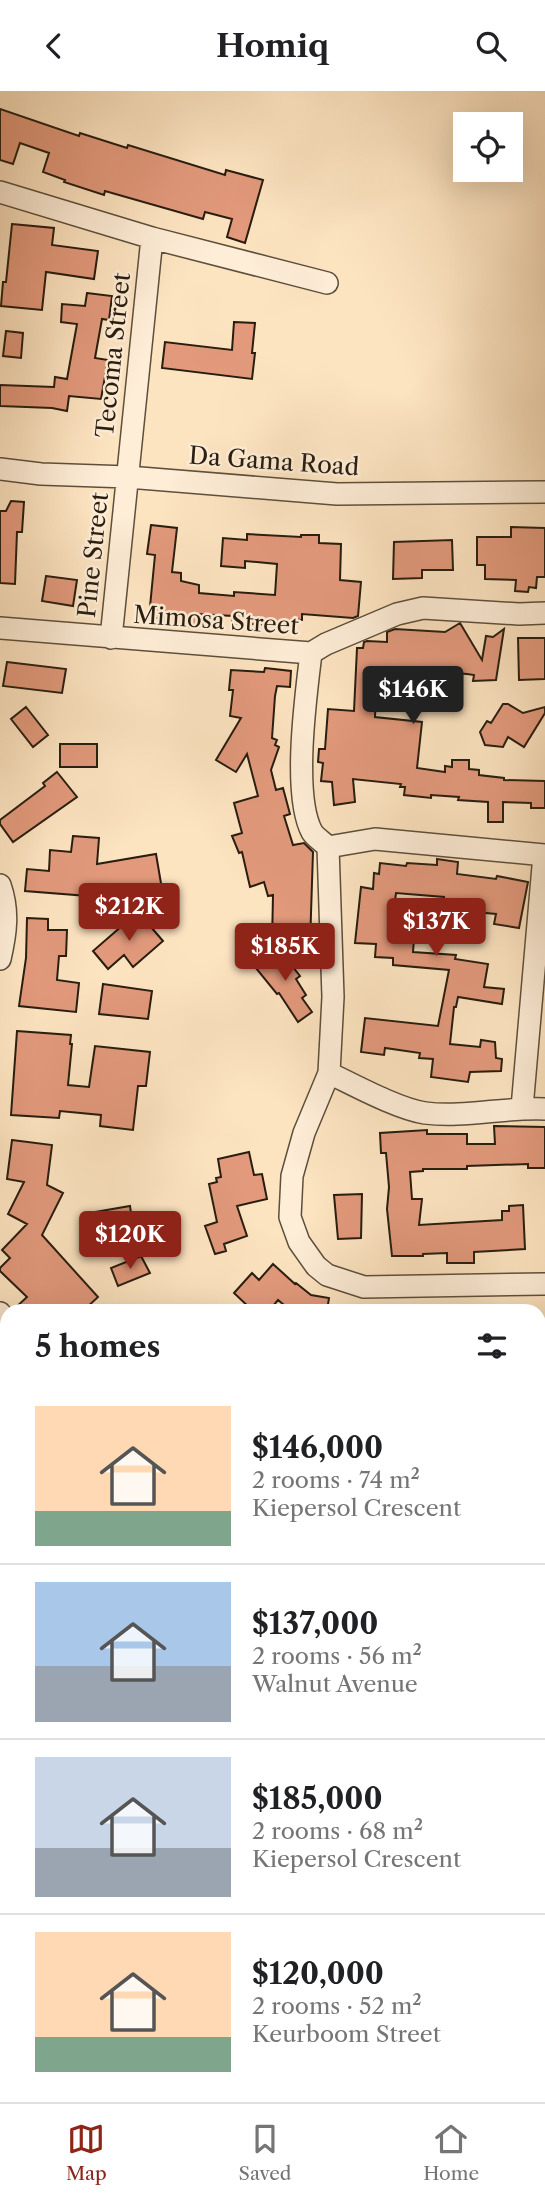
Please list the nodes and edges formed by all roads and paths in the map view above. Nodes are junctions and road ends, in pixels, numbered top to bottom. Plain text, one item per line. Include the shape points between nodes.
1 (0, 192) edge
2 (152, 238) junction
3 (327, 283) dead end
4 (0, 469) edge
5 (128, 477) junction
6 (545, 492) edge
7 (545, 614) edge
8 (0, 628) edge
9 (111, 638) junction
10 (311, 653) junction
11 (328, 847) junction
12 (544, 855) edge
13 (0, 885) edge
14 (0, 959) edge
15 (329, 1073) junction
16 (522, 1108) junction
17 (545, 1109) edge
18 (545, 1284) edge

1 - 2 street
2 - 3 street
2 - 5 street, Tecoma Street
4 - 5 street, Da Gama Road
5 - 6 street, Da Gama Road via 337,494
5 - 9 street, Pine Street
7 - 10 street, Mimosa Street via 423,608 397,614
8 - 9 street, Mimosa Street
9 - 10 street, Mimosa Street
10 - 11 street via 301,778 312,833
11 - 12 street via 374,839
11 - 15 street via 333,997
12 - 16 street
13 - 14 street via 7,931
15 - 16 street via 423,1113
15 - 18 street via 292,1176 290,1217 299,1242 316,1266 327,1275 364,1287
16 - 17 street

